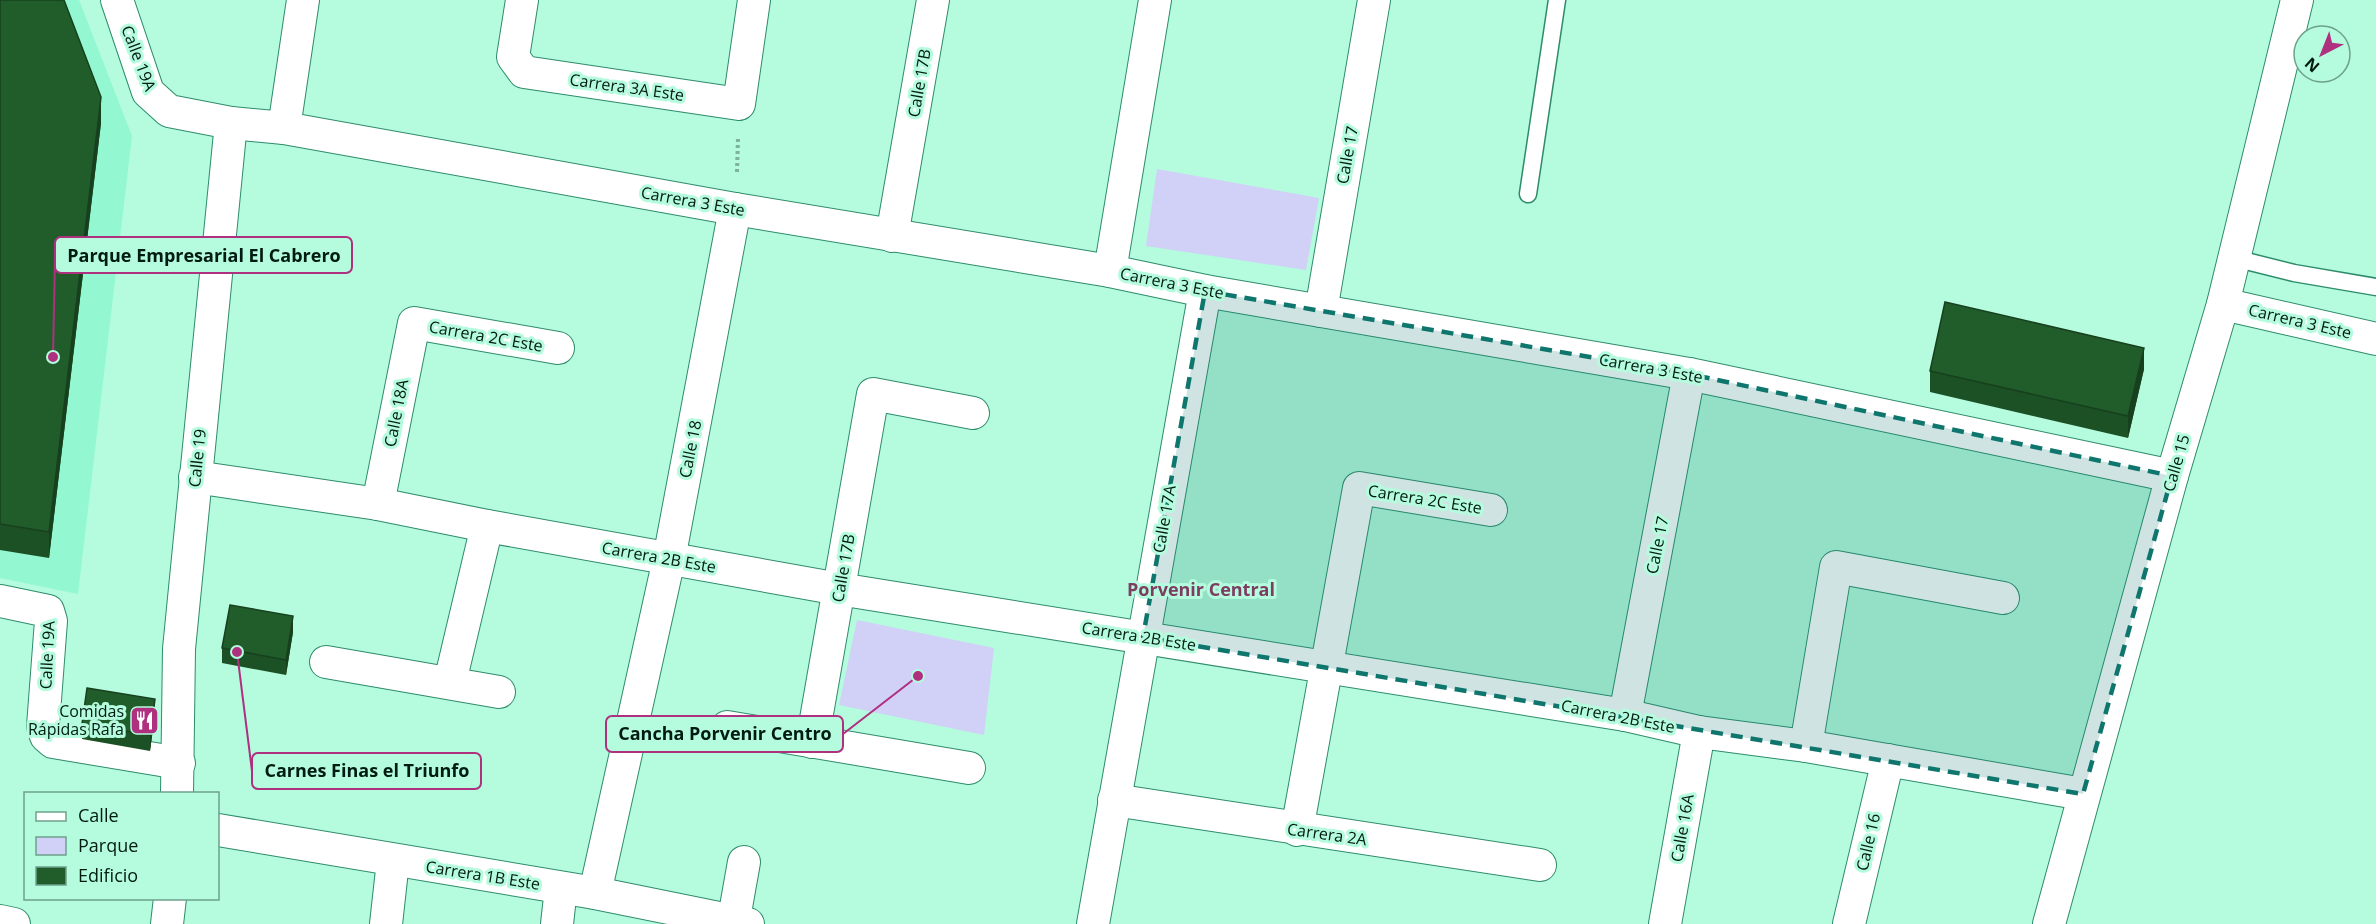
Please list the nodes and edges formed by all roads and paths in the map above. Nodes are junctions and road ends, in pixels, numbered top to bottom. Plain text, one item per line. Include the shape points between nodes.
1 (117, 0) edge
2 (303, 0) edge
3 (522, 0) edge
4 (754, 0) edge
5 (933, 0) edge
6 (1155, 0) edge
7 (1374, 0) edge
8 (1557, 0) edge
9 (2297, 0) edge
10 (739, 104) junction
11 (169, 111) joint
12 (231, 123) junction
13 (284, 128) junction
14 (1528, 194) dead end
15 (735, 209) junction
16 (892, 236) junction
17 (2234, 258) junction
18 (1110, 271) junction
19 (2376, 287) edge
20 (1205, 291) junction
21 (2223, 303) junction
22 (1321, 310) junction
23 (414, 323) joint
24 (2376, 339) edge
25 (558, 348) dead end
26 (1689, 374) junction
27 (973, 413) dead end
28 (2172, 476) junction
29 (195, 477) junction
30 (378, 504) junction
31 (1491, 510) dead end
32 (487, 526) junction
33 (669, 559) junction
34 (839, 590) junction
35 (2003, 598) dead end
36 (0, 601) edge
37 (1143, 637) junction
38 (326, 662) dead end
39 (1326, 666) junction
40 (450, 682) junction
41 (499, 692) dead end
42 (1625, 716) junction
43 (727, 727) dead end
44 (1699, 732) junction
45 (812, 742) junction
46 (1806, 746) junction
47 (1888, 760) junction
48 (969, 768) dead end
49 (178, 778) edge
50 (2083, 794) junction
51 (1114, 801) junction
52 (219, 830) edge
53 (1297, 830) junction
54 (393, 861) junction
55 (744, 862) dead end
56 (1540, 865) dead end
57 (561, 888) junction
58 (595, 893) junction
59 (170, 900) edge
60 (0, 921) edge
61 (738, 923) edge
62 (14, 924) edge
63 (167, 924) edge
64 (386, 924) edge
65 (557, 924) edge
66 (1093, 924) edge
67 (1665, 924) edge
68 (1849, 924) edge
69 (2049, 924) edge

1 - 11 street, Calle 19A via 148,92
2 - 13 street
3 - 10 street, Carrera 3A Este via 513,57 524,72
4 - 10 street
5 - 16 street, Calle 17B
6 - 18 street
7 - 22 street, Calle 17
8 - 14 lane
9 - 17 street, Calle 15
10 - 15 path
11 - 12 street, Carrera 3 Este
12 - 13 street, Carrera 3 Este
12 - 29 street, Calle 19
13 - 15 street, Carrera 3 Este
15 - 16 street, Carrera 3 Este
15 - 33 street, Calle 18
16 - 18 street, Carrera 3 Este
17 - 19 lane
17 - 21 street, Calle 15
18 - 20 street, Carrera 3 Este
20 - 22 street, Carrera 3 Este
20 - 37 street, Calle 17A
21 - 24 street, Carrera 3 Este
21 - 28 street, Calle 15
22 - 26 street, Carrera 3 Este
23 - 25 street, Carrera 2C Este
23 - 30 street, Calle 18A
26 - 28 street, Carrera 3 Este
26 - 42 street, Calle 17
27 - 34 street, Calle 17B via 873,394
28 - 50 street, Calle 15
29 - 30 street, Carrera 2B Este
29 - 49 street, Calle 19 via 179,649
30 - 32 street, Carrera 2B Este
31 - 39 street, Carrera 2C Este via 1359,488
32 - 33 street, Carrera 2B Este
32 - 40 street
33 - 34 street, Carrera 2B Este
33 - 58 street, Calle 18
34 - 37 street, Carrera 2B Este
34 - 45 street, Calle 17B
35 - 46 street via 1836,567
36 - 49 street, Calle 19A via 48,611 51,621 43,726 53,742
37 - 39 street, Carrera 2B Este
37 - 51 street, Calle 17A
38 - 40 street
39 - 42 street, Carrera 2B Este
39 - 53 street
40 - 41 street
42 - 44 street, Carrera 2B Este
43 - 45 street
44 - 46 street, Carrera 2B Este
44 - 67 street, Calle 16A
45 - 48 street
46 - 47 street, Carrera 2B Este
47 - 50 street, Carrera 2B Este
47 - 68 street, Calle 16
50 - 69 street, Calle 15
51 - 53 street, Carrera 2A
51 - 66 street, Calle 17A
52 - 54 street, Carrera 1B Este
53 - 56 street, Carrera 2A
54 - 57 street, Carrera 1B Este
54 - 64 street
55 - 61 street
57 - 58 street, Carrera 1B Este
57 - 65 street
58 - 61 street, Carrera 1B Este
59 - 63 street
60 - 62 street

